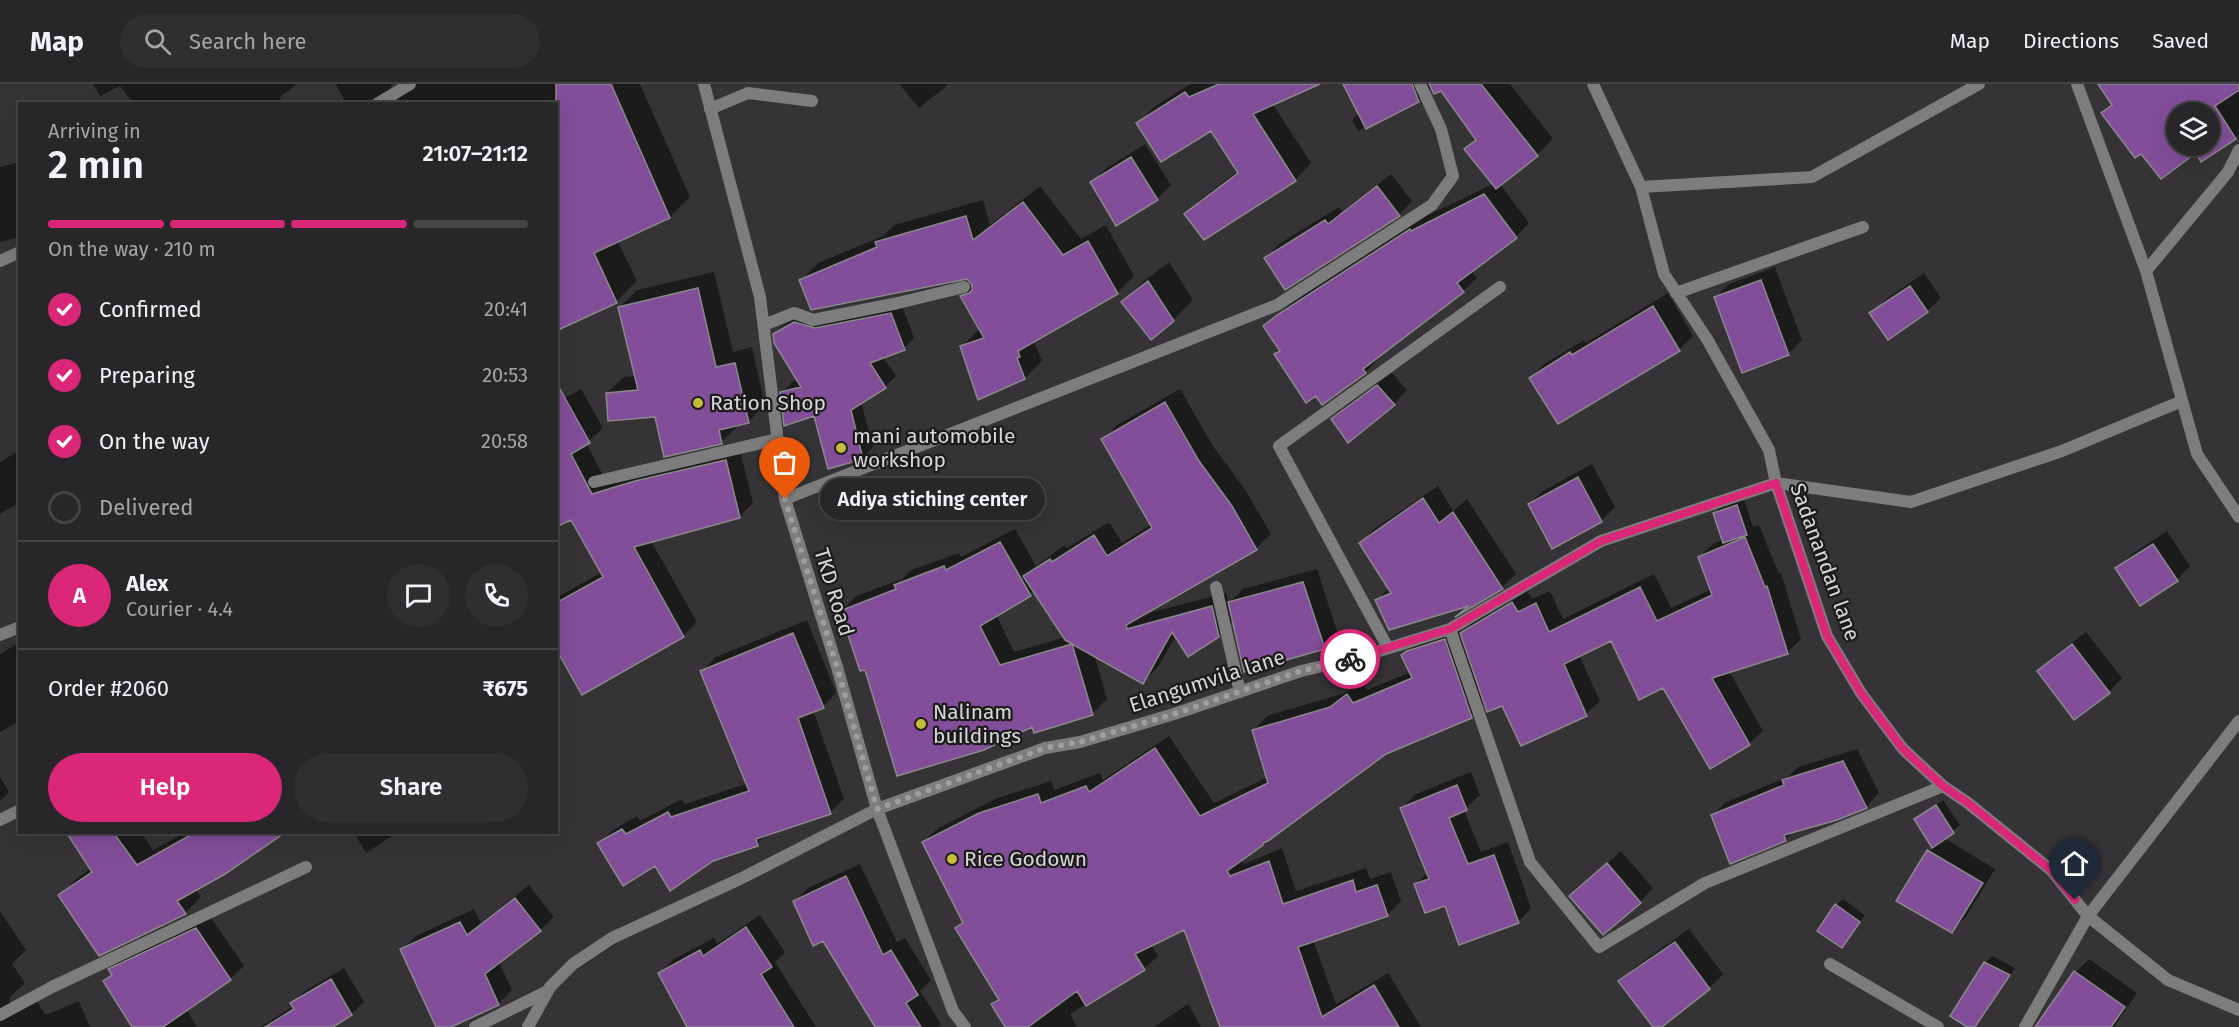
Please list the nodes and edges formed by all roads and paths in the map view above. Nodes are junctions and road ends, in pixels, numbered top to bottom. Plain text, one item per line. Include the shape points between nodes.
1 (410, 84) edge
2 (704, 84) edge
3 (1420, 84) edge
4 (1593, 84) edge
5 (1979, 84) edge
6 (2077, 84) edge
7 (812, 101) dead end
8 (381, 102) edge
9 (710, 109) junction
10 (2239, 150) edge
11 (1641, 187) junction
12 (1863, 227) dead end
13 (18, 253) edge
14 (0, 261) edge
15 (2146, 271) junction
16 (964, 286) dead end
17 (1500, 287) dead end
18 (1676, 293) junction
19 (764, 325) junction
20 (2182, 401) junction
21 (778, 439) junction
22 (594, 482) dead end
23 (1776, 483) junction
24 (785, 499) junction
25 (2239, 517) edge
26 (1216, 587) dead end
27 (18, 628) edge
28 (1450, 629) junction
29 (0, 635) edge
30 (1388, 648) junction
31 (1240, 692) junction
32 (2239, 721) edge
33 (1943, 786) junction
34 (877, 809) junction
35 (18, 811) edge
36 (0, 820) edge
37 (306, 867) dead end
38 (2088, 915) junction
39 (1830, 964) dead end
40 (547, 992) junction
41 (2239, 1010) edge
42 (0, 1015) edge
43 (475, 1027) edge
44 (528, 1027) edge
45 (965, 1027) edge
46 (1938, 1027) edge
47 (2025, 1027) edge

1 - 8 street
2 - 9 street, TKD Road
3 - 24 street via 1441,129 1453,176 1432,205 1277,305
4 - 11 street, Sadanandan lane
5 - 11 street via 1812,177
6 - 15 street
7 - 9 street via 748,93
9 - 19 street, TKD Road
10 - 15 street via 2228,172
11 - 18 street, Sadanandan lane via 1664,274
12 - 18 street
13 - 14 street
15 - 20 street
16 - 19 street via 813,320 794,313
17 - 30 street via 1279,446
18 - 23 street, Sadanandan lane via 1707,339 1769,450
19 - 21 street, TKD Road
20 - 23 street via 2062,451 1911,502
20 - 25 street via 2197,454
21 - 22 street
21 - 24 street, TKD Road
23 - 28 street, Elangumvila lane via 1601,541
23 - 33 street, Sadanandan lane via 1827,636 1861,693 1903,749
24 - 34 street, TKD Road
26 - 31 street
27 - 29 street
28 - 30 street, Elangumvila lane
28 - 33 street via 1530,862 1599,947 1705,883
30 - 31 street, Elangumvila lane via 1300,671
31 - 34 street, Elangumvila lane via 1080,742 1045,748
32 - 38 street
33 - 38 street, Sadanandan lane via 2051,870
34 - 40 street, Elangumvila lane via 742,879 612,938 573,964
34 - 45 street, TKD Road via 953,1011
35 - 36 street
37 - 42 street
38 - 41 street, Sadanandan lane via 2168,980
38 - 47 street
39 - 46 street
40 - 43 street
40 - 44 street

